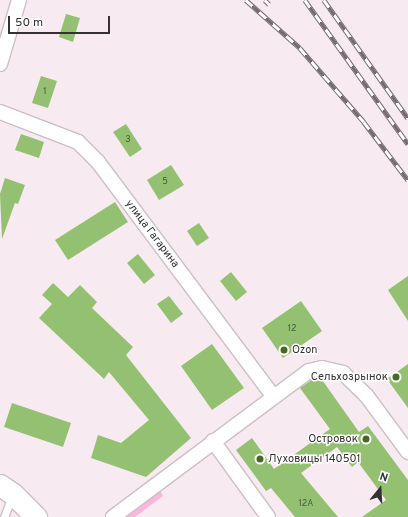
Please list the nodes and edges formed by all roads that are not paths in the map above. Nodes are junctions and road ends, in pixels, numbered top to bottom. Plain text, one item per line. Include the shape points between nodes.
1 (19, 0) edge
2 (0, 64) edge
3 (0, 112) edge
4 (273, 396) junction
5 (214, 441) junction
6 (408, 452) edge
7 (7, 489) edge
8 (4, 517) edge
9 (36, 517) edge
10 (114, 517) edge
11 (268, 517) edge

1 - 2 street
3 - 4 street, улица Гагарина via 78,142 98,162
4 - 5 street
4 - 6 street via 309,371 332,369 342,373 366,395
5 - 10 street
5 - 11 street
7 - 8 lane
7 - 9 street

